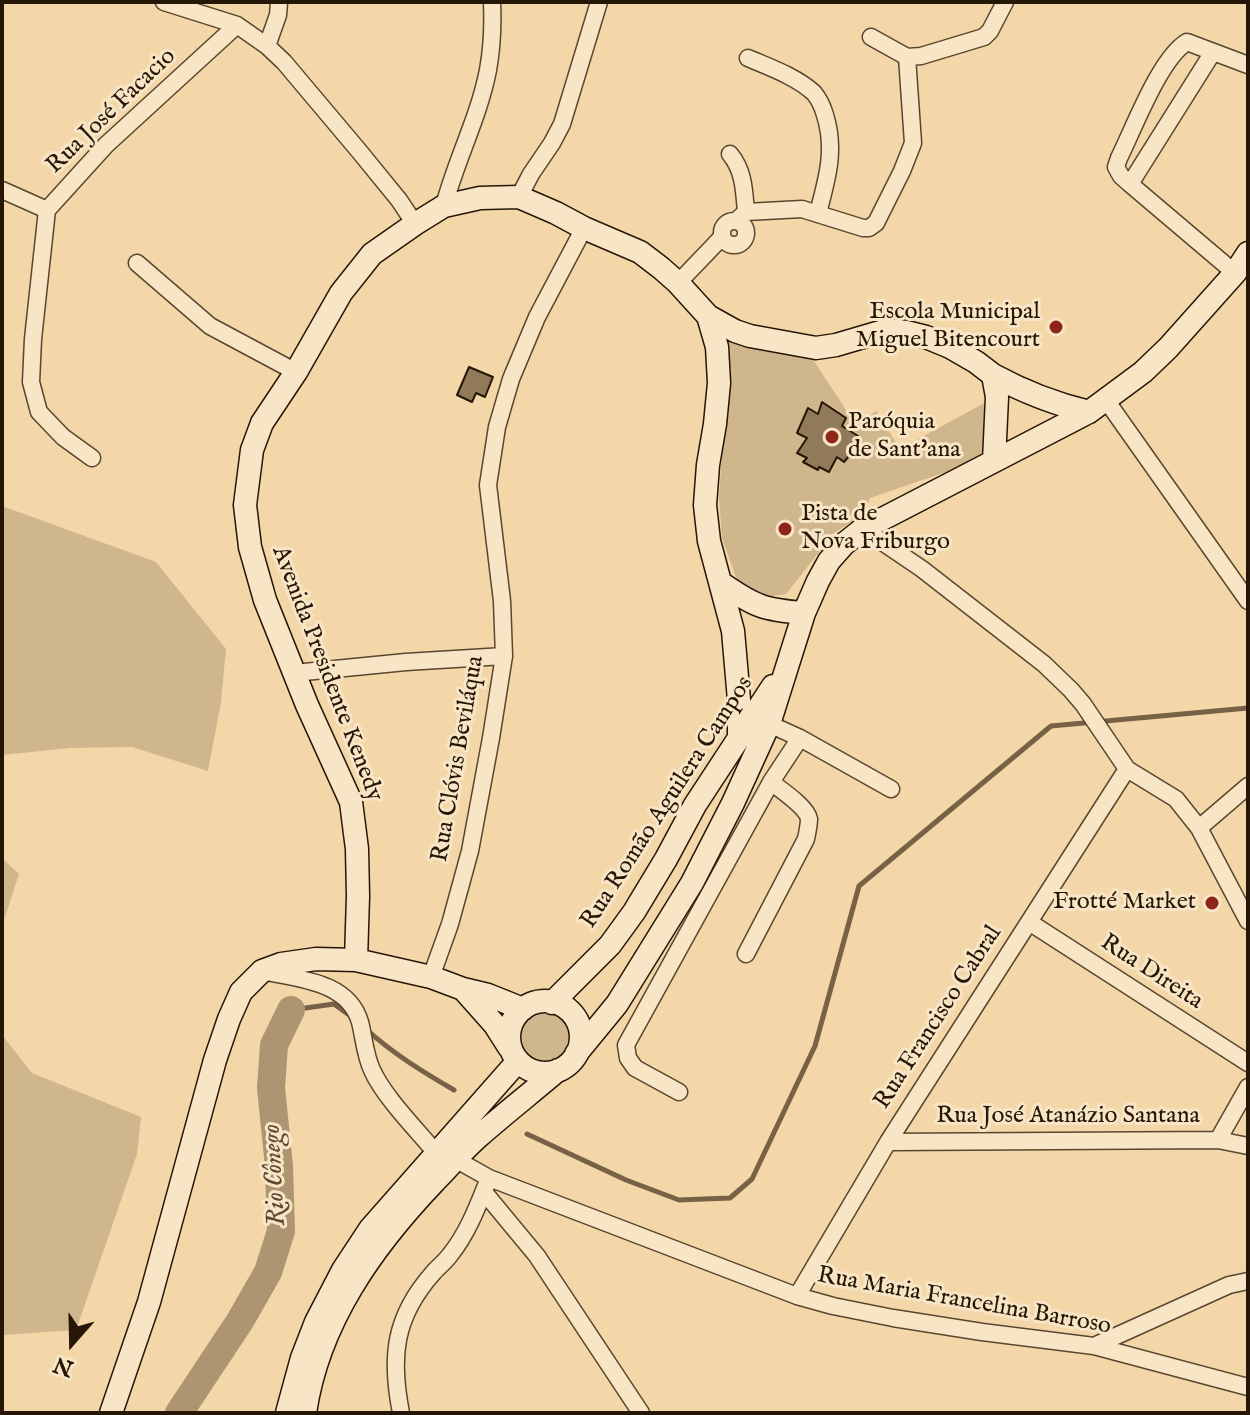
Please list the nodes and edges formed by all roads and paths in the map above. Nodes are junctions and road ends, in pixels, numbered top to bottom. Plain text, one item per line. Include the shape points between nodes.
1 (164, 2) edge
2 (279, 2) edge
3 (492, 2) edge
4 (599, 2) edge
5 (1005, 2) edge
6 (237, 25) junction
7 (871, 37) dead end
8 (267, 46) junction
9 (1213, 52) junction
10 (907, 57) junction
11 (748, 58) dead end
12 (1248, 65) edge
13 (730, 154) dead end
14 (1130, 184) junction
15 (2, 190) edge
16 (519, 197) junction
17 (444, 206) junction
18 (47, 210) junction
19 (818, 213) junction
20 (741, 216) junction
21 (415, 224) junction
22 (584, 228) junction
23 (1244, 262) edge
24 (137, 263) dead end
25 (678, 283) junction
26 (708, 316) junction
27 (296, 372) junction
28 (993, 375) junction
29 (1098, 406) junction
30 (92, 458) dead end
31 (994, 461) junction
32 (863, 529) junction
33 (721, 583) junction
34 (1248, 601) edge
35 (804, 613) junction
36 (504, 656) junction
37 (785, 669) junction
38 (294, 673) junction
39 (769, 724) junction
40 (739, 737) junction
41 (800, 738) junction
42 (1127, 769) junction
43 (771, 782) junction
44 (1248, 786) edge
45 (891, 789) dead end
46 (1199, 828) junction
47 (1248, 921) edge
48 (1029, 922) junction
49 (746, 954) dead end
50 (356, 960) junction
51 (262, 971) junction
52 (431, 977) junction
53 (463, 989) junction
54 (552, 1003) junction
55 (523, 1009) junction
56 (576, 1054) junction
57 (514, 1055) junction
58 (1248, 1063) edge
59 (558, 1070) junction
60 (1248, 1087) edge
61 (679, 1092) dead end
62 (1218, 1140) junction
63 (888, 1142) junction
64 (1248, 1146) edge
65 (446, 1156) junction
66 (486, 1185) junction
67 (1248, 1281) edge
68 (797, 1296) junction
69 (1094, 1346) junction
70 (1248, 1387) edge
71 (111, 1413) edge
72 (287, 1413) edge
73 (305, 1413) edge
74 (401, 1413) edge
75 (641, 1413) edge

1 - 6 street
2 - 8 street
3 - 17 street via 488,69
4 - 16 street via 562,124
5 - 10 street via 984,37
6 - 8 street
6 - 18 street, Rua José Facacio via 106,145
7 - 10 street
8 - 21 street
9 - 12 street
9 - 14 street
9 - 14 street via 1187,42 1168,61 1116,167
10 - 19 street via 913,143 876,223 863,228
11 - 19 street via 786,74 815,94 823,108 831,153
13 - 20 street via 742,175
14 - 23 street
15 - 18 street
16 - 17 street
16 - 22 street
17 - 21 street, Avenida Presidente Kenedy
18 - 30 street, Rua José Facacio via 31,382 39,412
19 - 20 street via 802,209
20 - 25 street via 743,242 727,244 722,237
21 - 27 street, Avenida Presidente Kenedy via 372,254 341,293
22 - 25 street via 640,252
22 - 36 street, Rua Clóvis Beviláqua via 537,317 497,427 488,485
23 - 29 street via 1168,348
24 - 27 street via 210,326
25 - 26 street
26 - 28 street via 750,336 816,348 887,330 906,332 950,347
26 - 33 street via 719,383 705,505
27 - 38 street, Avenida Presidente Kenedy via 262,423 252,450 245,505 261,587
28 - 29 street via 1068,407
28 - 31 street
29 - 31 street
29 - 34 street
31 - 32 street
32 - 35 street via 829,561
32 - 42 street via 1044,664 1083,704
33 - 35 street via 761,607
33 - 40 street via 733,631
35 - 37 street
36 - 38 street
36 - 52 street, Rua Clóvis Beviláqua via 470,851
37 - 39 street, Rua Romão Aguilera Campos
37 - 40 street, Rua Romão Aguilera Campos
38 - 50 street, Avenida Presidente Kenedy via 351,802 357,849
39 - 41 street
39 - 56 street, Rua Romão Aguilera Campos via 692,883 617,1004
40 - 54 street, Rua Romão Aguilera Campos via 634,912 610,945
41 - 43 street
41 - 45 street
42 - 46 street via 1176,799
42 - 48 street, Rua Francisco Cabral
43 - 49 street via 803,809 808,828
43 - 61 street via 626,1045 635,1068
44 - 46 street
46 - 47 street
48 - 58 street, Rua Direita
48 - 63 street, Rua Francisco Cabral
50 - 51 street via 316,959
50 - 52 street
51 - 65 street via 334,989 346,998 380,1083
51 - 71 street via 241,992 229,1019 149,1302
52 - 53 street
53 - 55 street
53 - 57 street
54 - 55 street
54 - 56 street via 575,1019 580,1033
55 - 57 street via 510,1027
56 - 59 street
57 - 59 street via 533,1071
57 - 65 street
59 - 65 street via 476,1139
60 - 62 street
62 - 63 street, Rua José Atanázio Santana
62 - 64 street, Rua José Atanázio Santana
63 - 68 street, Rua Francisco Cabral
65 - 66 street, Rua Maria Francelina Barroso
65 - 72 street via 370,1229 343,1270 316,1322
65 - 73 street via 354,1280 324,1342
66 - 68 street, Rua Maria Francelina Barroso
66 - 74 street via 468,1227 416,1295 401,1324 395,1357
66 - 75 street
67 - 69 street
68 - 69 street, Rua Maria Francelina Barroso via 893,1318
69 - 70 street, Rua Maria Francelina Barroso

